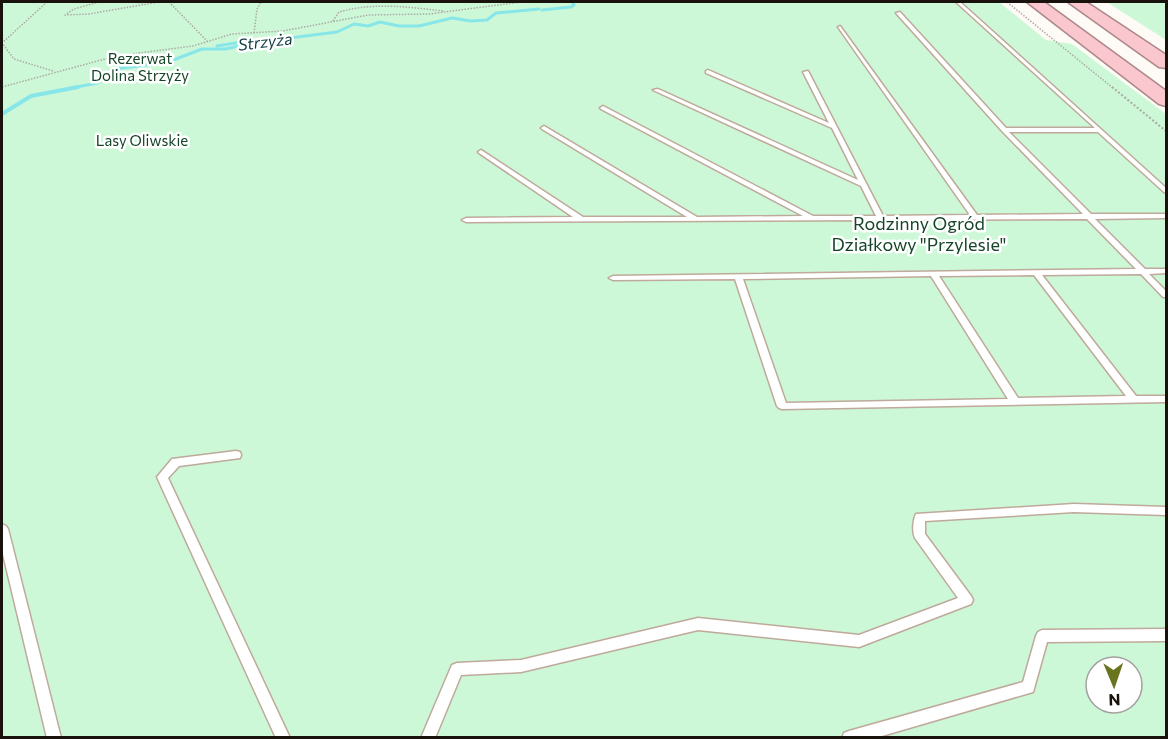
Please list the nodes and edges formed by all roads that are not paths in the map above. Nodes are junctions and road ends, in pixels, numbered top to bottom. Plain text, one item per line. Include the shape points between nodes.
1 (958, 2) edge
2 (1035, 2) edge
3 (1054, 2) edge
4 (1076, 2) edge
5 (1082, 2) edge
6 (898, 13) dead end
7 (1107, 22) junction
8 (840, 27) dead end
9 (1167, 63) edge
10 (708, 72) dead end
11 (806, 72) dead end
12 (1167, 82) edge
13 (656, 90) dead end
14 (1167, 100) edge
15 (603, 108) dead end
16 (834, 127) junction
17 (544, 128) dead end
18 (1004, 130) junction
19 (1100, 130) junction
20 (481, 152) dead end
21 (864, 185) junction
22 (1167, 191) edge
23 (1167, 216) edge
24 (1092, 218) junction
25 (696, 219) junction
26 (814, 219) junction
27 (881, 219) junction
28 (976, 219) junction
29 (466, 220) dead end
30 (582, 220) junction
31 (1144, 272) junction
32 (1167, 272) edge
33 (1036, 273) junction
34 (738, 276) junction
35 (934, 276) junction
36 (613, 278) dead end
37 (1167, 295) edge
38 (1167, 399) edge
39 (1134, 400) junction
40 (1015, 402) junction
41 (236, 455) dead end
42 (1167, 511) edge
43 (2, 529) edge
44 (1167, 635) edge
45 (54, 738) edge
46 (283, 738) edge
47 (428, 738) edge
48 (849, 738) edge

1 - 19 lane
2 - 14 highway
3 - 12 highway
4 - 7 highway
5 - 7 highway
6 - 18 lane
7 - 9 highway
8 - 28 lane
10 - 16 lane
11 - 16 lane
13 - 21 lane
15 - 26 lane
16 - 21 lane
17 - 25 lane
18 - 19 lane
18 - 24 lane
19 - 22 lane
20 - 30 lane
21 - 27 lane
23 - 24 lane
24 - 28 lane
24 - 31 lane
25 - 26 lane
25 - 30 lane
26 - 27 lane
27 - 28 lane
29 - 30 lane
31 - 32 lane
31 - 33 lane
31 - 37 lane
33 - 35 lane
33 - 39 lane
34 - 35 lane
34 - 36 lane
34 - 40 lane via 782,406
35 - 40 lane
38 - 39 lane
39 - 40 lane
41 - 46 lane via 176,462 162,477
42 - 47 lane via 1074,508 920,517 919,535 967,600 859,641 698,624 521,666 457,669
43 - 45 lane
44 - 48 lane via 1042,636 1028,687

